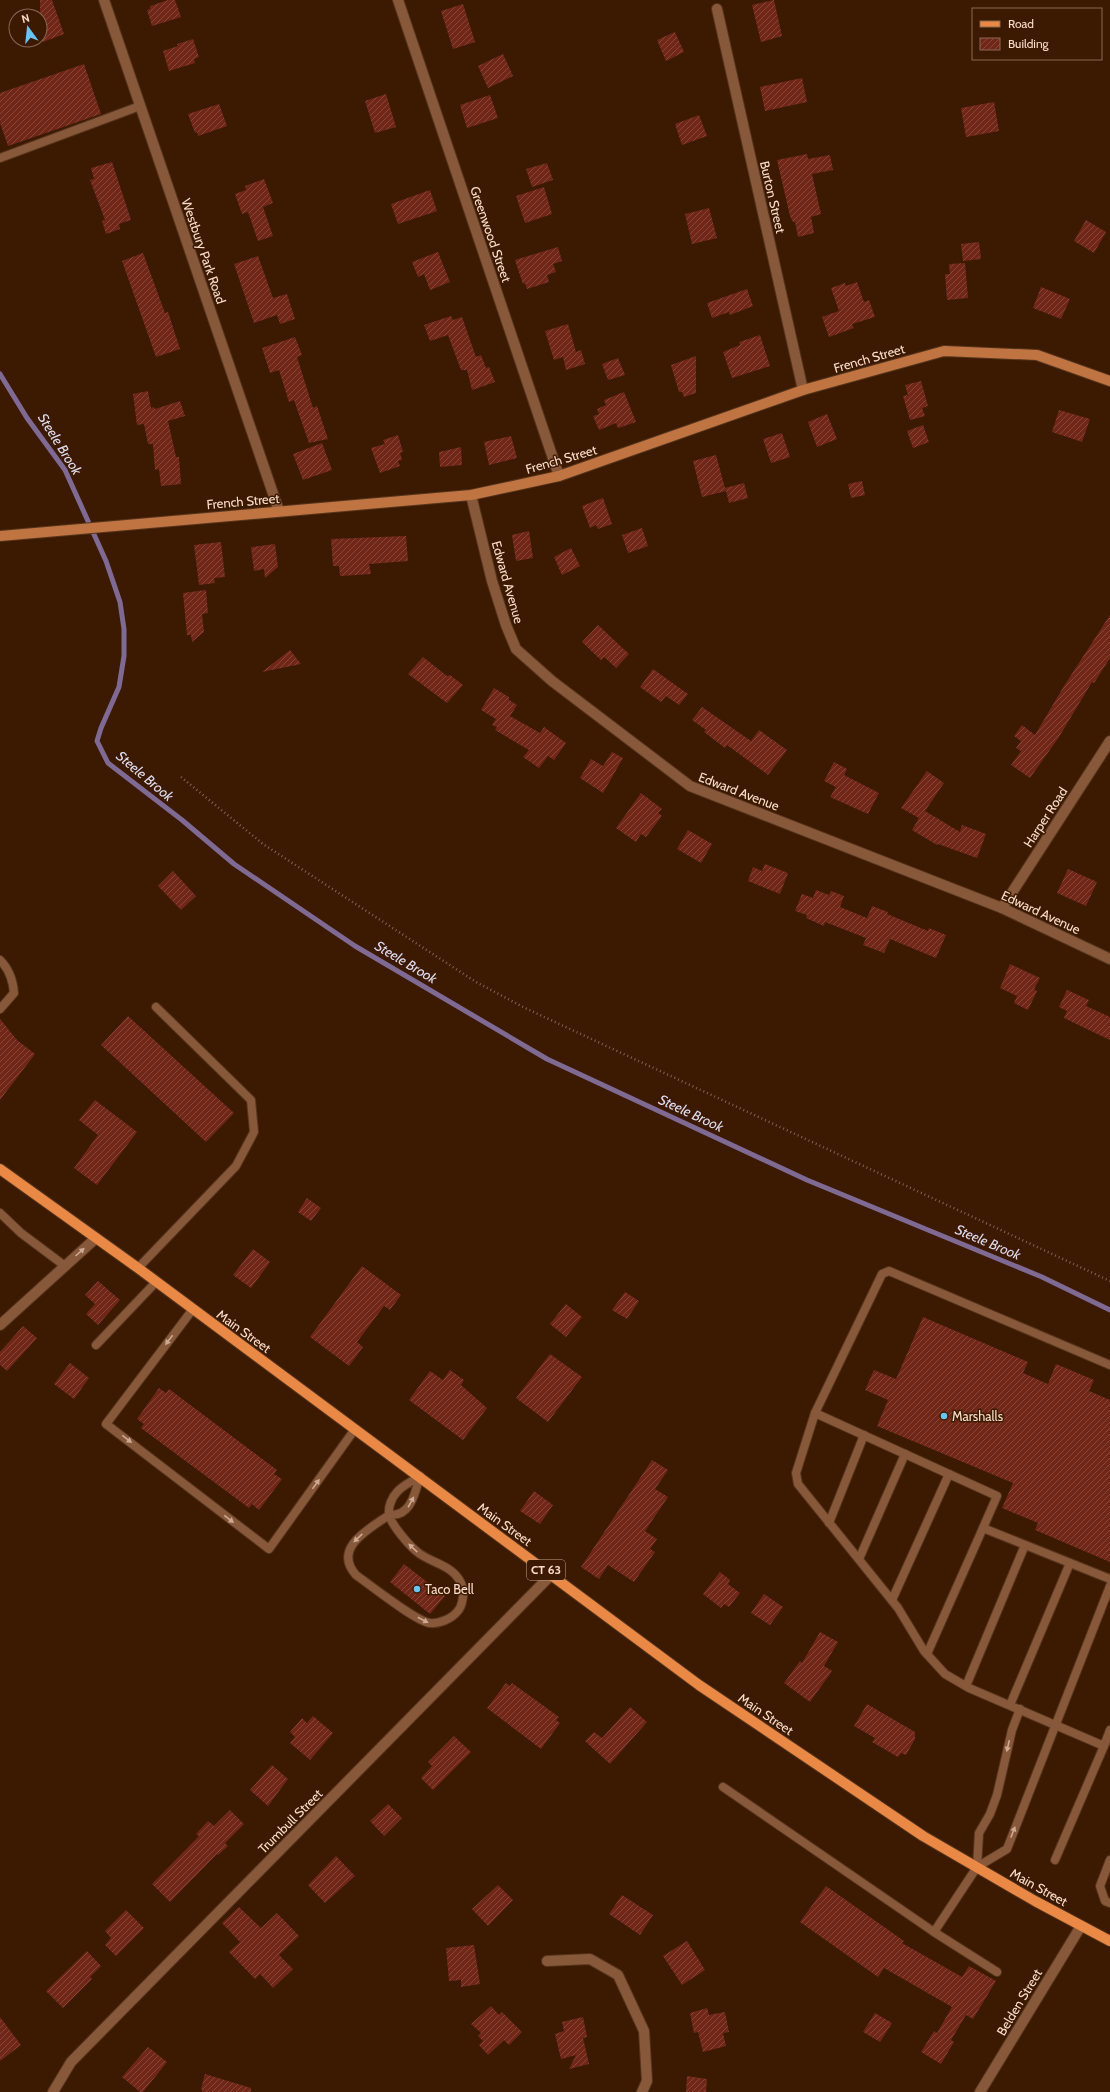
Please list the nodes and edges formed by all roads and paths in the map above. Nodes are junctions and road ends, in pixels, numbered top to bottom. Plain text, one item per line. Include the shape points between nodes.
1 (104, 0) edge
2 (398, 0) edge
3 (717, 9) dead end
4 (140, 106) junction
5 (0, 158) edge
6 (1110, 381) edge
7 (803, 390) junction
8 (559, 476) junction
9 (471, 495) junction
10 (279, 511) junction
11 (0, 536) edge
12 (1110, 741) edge
13 (181, 777) dead end
14 (1002, 908) junction
15 (1110, 959) edge
16 (0, 960) edge
17 (156, 1007) dead end
18 (0, 1009) edge
19 (2, 1174) edge
20 (0, 1213) edge
21 (96, 1238) junction
22 (65, 1266) junction
23 (138, 1268) junction
24 (1110, 1281) edge
25 (156, 1282) junction
26 (193, 1309) junction
27 (0, 1326) edge
28 (96, 1345) dead end
29 (1110, 1365) edge
30 (815, 1413) junction
31 (355, 1429) junction
32 (864, 1435) junction
33 (905, 1454) junction
34 (949, 1474) junction
35 (420, 1476) junction
36 (389, 1515) junction
37 (829, 1523) junction
38 (983, 1528) junction
39 (1026, 1545) junction
40 (859, 1560) junction
41 (1070, 1563) junction
42 (552, 1574) junction
43 (1110, 1579) edge
44 (1110, 1586) edge
45 (892, 1600) junction
46 (927, 1654) junction
47 (966, 1686) junction
48 (1010, 1705) junction
49 (1020, 1709) junction
50 (1055, 1724) junction
51 (1110, 1730) edge
52 (1104, 1746) junction
53 (723, 1787) dead end
54 (1055, 1860) dead end
55 (1110, 1860) edge
56 (977, 1867) junction
57 (1110, 1903) edge
58 (1081, 1926) junction
59 (934, 1932) junction
60 (1110, 1941) edge
61 (547, 1961) dead end
62 (997, 1972) dead end
63 (53, 2092) edge
64 (642, 2092) edge
65 (980, 2092) edge

1 - 4 street, Westbury Park Road
2 - 8 street, Greenwood Street
3 - 7 street, Burton Street
4 - 5 lane
4 - 10 street, Westbury Park Road
6 - 7 street, French Street via 1037,355 944,351
7 - 8 street, French Street
8 - 9 street, French Street
9 - 10 street, French Street
9 - 14 street, Edward Avenue via 492,581 516,649 552,681 690,786
10 - 11 street, French Street
12 - 14 street, Harper Road
13 - 24 path via 263,844 476,982 532,1011
14 - 15 street, Edward Avenue
16 - 18 lane via 13,982 14,993
17 - 23 lane via 251,1100 254,1132 236,1166
19 - 21 main road, Main Street / CT 63
20 - 22 lane via 21,1233
22 -> 21 street
21 - 23 main road, Main Street / CT 63
22 - 27 street
23 - 25 main road, Main Street / CT 63
25 - 26 main road, Main Street / CT 63
25 - 28 lane
26 - 31 main road, Main Street / CT 63
26 -> 31 lane via 106,1424 269,1549
29 - 30 lane via 889,1270 882,1274
30 - 32 lane
30 - 37 lane via 796,1473 798,1484
31 - 35 main road, Main Street / CT 63
32 - 33 lane
32 - 37 lane
33 - 34 lane
33 - 40 lane
34 - 38 lane via 997,1496
34 - 45 lane
35 - 36 lane via 397,1492 390,1504
36 -> 35 lane via 403,1513 412,1503
35 - 42 main road, Main Street / CT 63
36 -> 36 lane via 354,1543 347,1554 349,1567 356,1575 428,1623 449,1619 462,1604 461,1583 447,1566 438,1564 409,1545
37 - 40 lane
38 - 39 lane
38 - 46 lane
39 - 41 lane
39 - 47 lane
40 - 45 lane
41 - 43 lane
41 - 48 lane
42 - 56 main road, Main Street / CT 63 via 640,1643 700,1685 923,1836
42 - 63 street, Trumbull Street via 70,2062
44 - 50 lane
45 - 46 lane
46 - 47 lane via 945,1674
47 - 48 lane
48 - 49 lane
49 - 50 lane
49 -> 56 lane via 1012,1730 997,1796 979,1833
50 - 52 lane
56 -> 50 lane via 1007,1849
51 - 52 lane
52 - 54 lane
53 - 59 lane
55 - 57 lane via 1100,1886 1105,1901
56 - 58 main road, Main Street / CT 63
56 - 59 lane
58 - 60 main road, Main Street / CT 63
58 - 65 street, Belden Street
59 - 62 lane
61 - 64 street via 590,1959 618,1975 644,2031 647,2081

